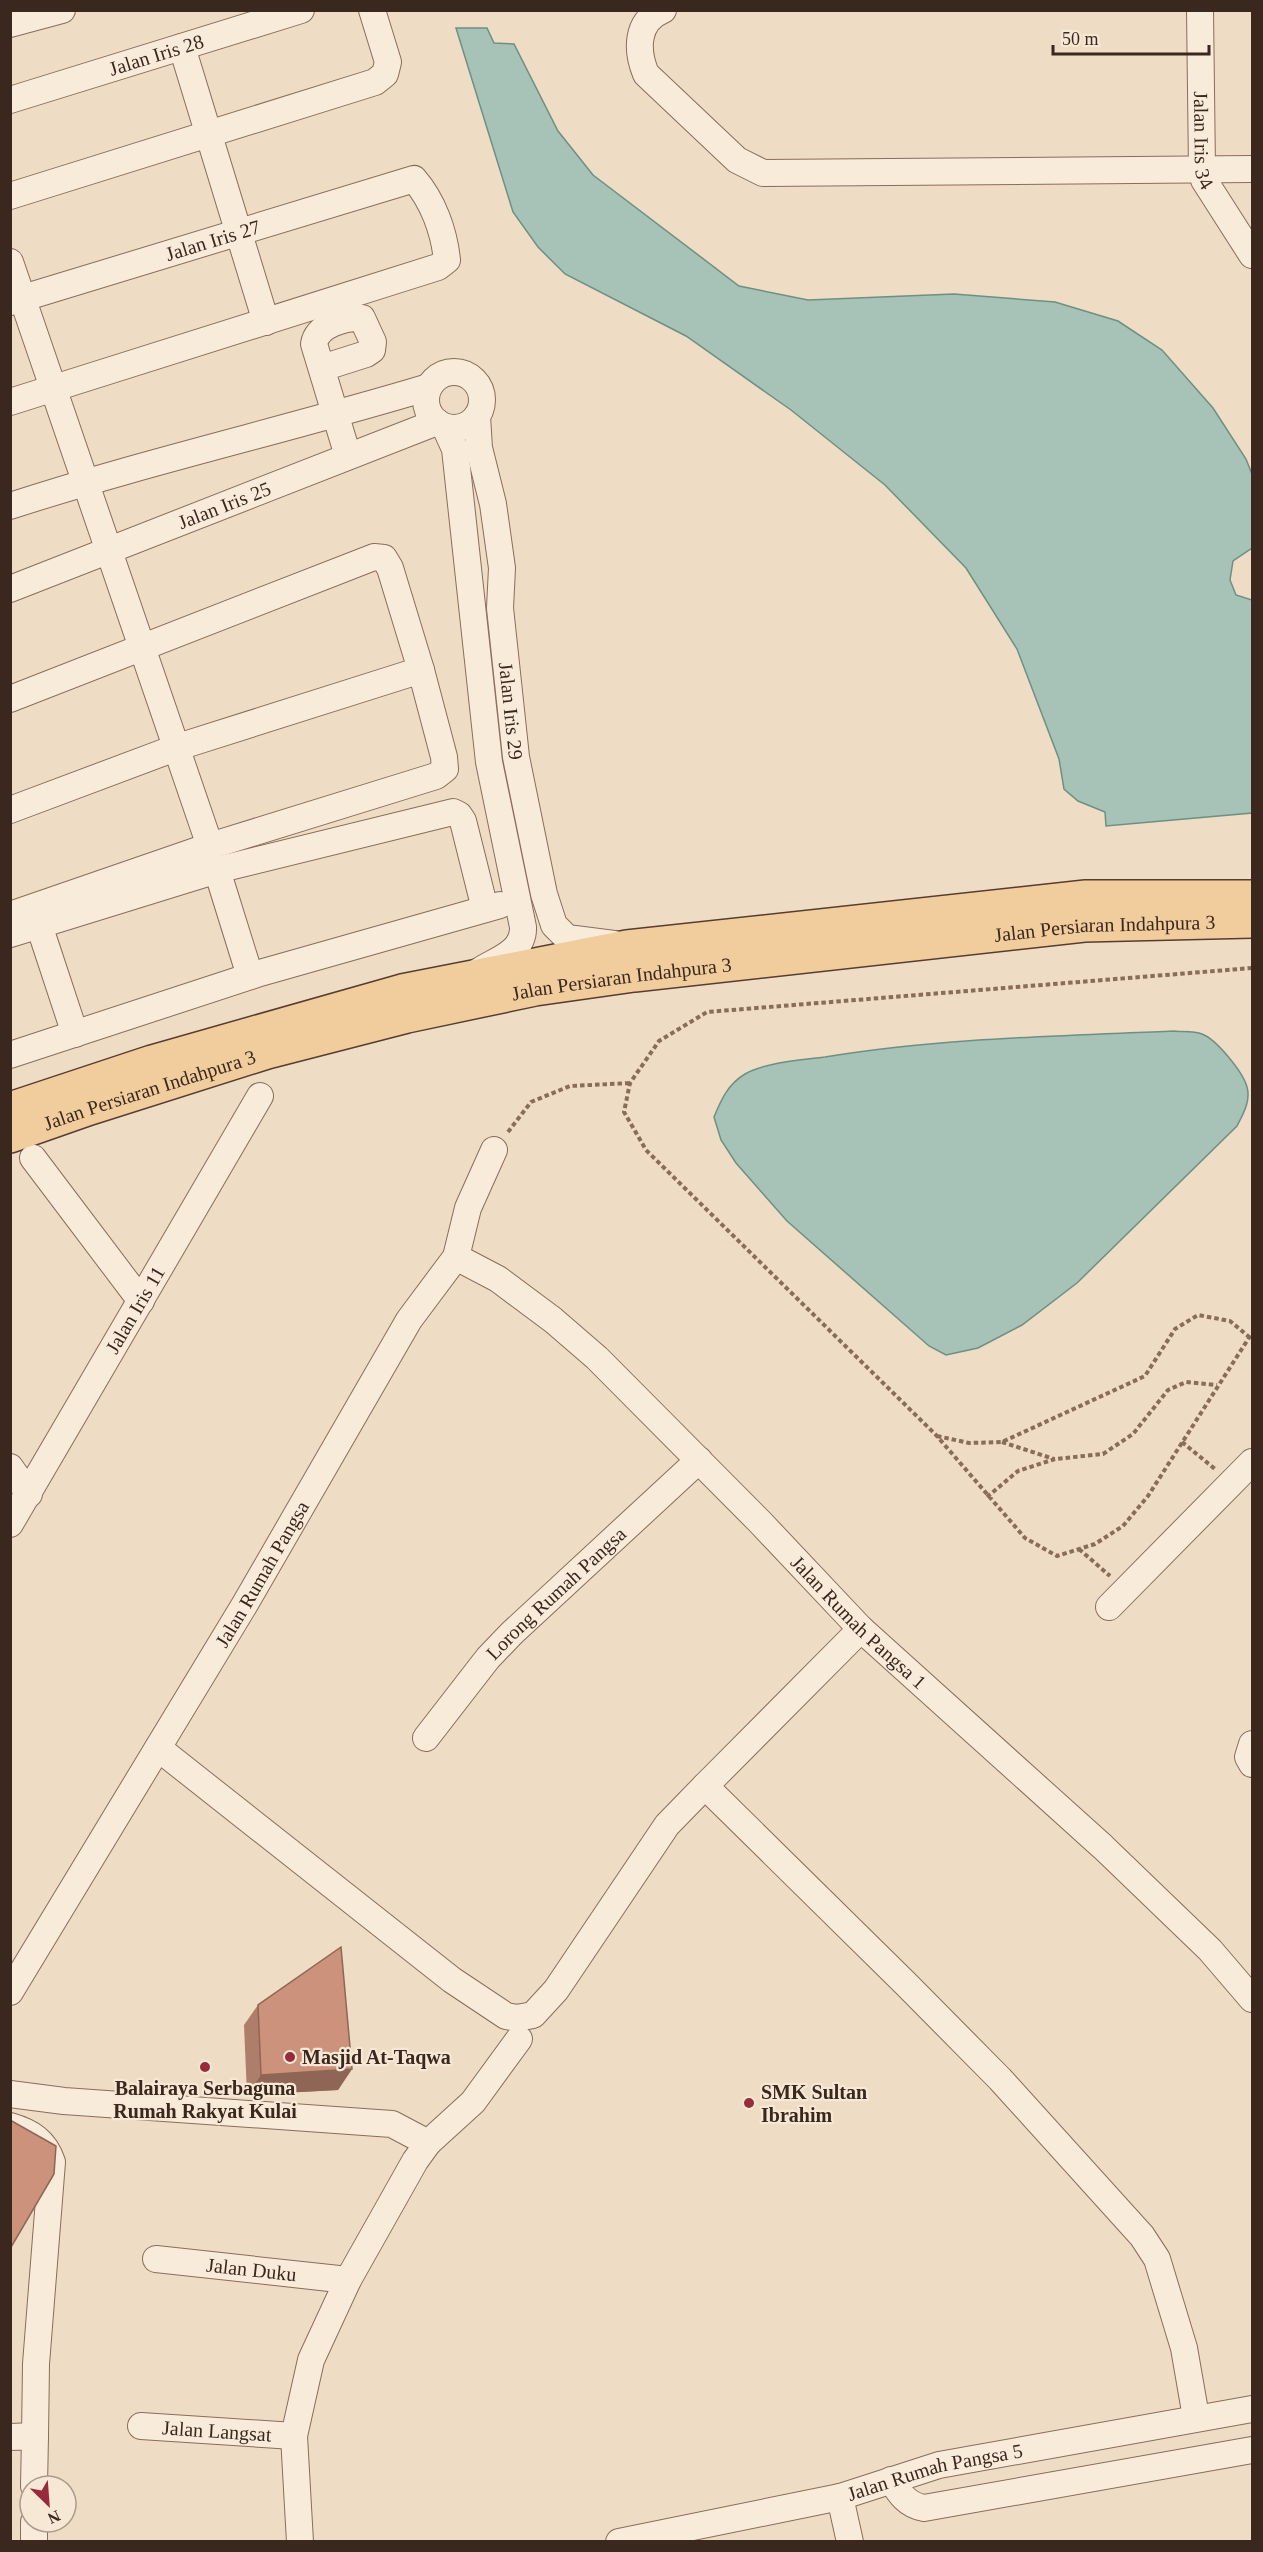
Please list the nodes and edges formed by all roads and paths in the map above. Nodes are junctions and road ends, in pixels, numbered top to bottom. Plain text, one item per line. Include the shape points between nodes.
1 (62, 10) edge
2 (301, 10) edge
3 (372, 10) edge
4 (663, 10) edge
5 (1200, 10) edge
6 (10, 24) edge
7 (182, 47) junction
8 (10, 100) edge
9 (209, 134) junction
10 (1252, 169) edge
11 (1202, 170) junction
12 (10, 195) edge
13 (239, 233) junction
14 (1252, 255) edge
15 (10, 262) edge
16 (17, 300) edge
17 (266, 322) junction
18 (322, 368) dead end
19 (429, 387) junction
20 (54, 388) junction
21 (10, 402) edge
22 (336, 415) junction
23 (477, 416) junction
24 (441, 424) junction
25 (348, 456) junction
26 (86, 482) junction
27 (10, 506) edge
28 (110, 551) junction
29 (10, 589) edge
30 (144, 649) junction
31 (421, 670) junction
32 (10, 699) edge
33 (178, 747) junction
34 (10, 810) edge
35 (214, 858) junction
36 (544, 894) junction
37 (1252, 897) edge
38 (517, 901) junction
39 (485, 909) junction
40 (10, 915) edge
41 (1252, 921) edge
42 (39, 925) junction
43 (10, 934) edge
44 (627, 947) junction
45 (1252, 968) edge
46 (471, 975) junction
47 (250, 976) junction
48 (75, 1034) junction
49 (10, 1055) edge
50 (630, 1083) junction
51 (260, 1096) dead end
52 (10, 1109) edge
53 (22, 1147) edge
54 (495, 1150) joint
55 (456, 1257) junction
56 (141, 1301) junction
57 (1250, 1334) edge
58 (1217, 1385) junction
59 (936, 1435) junction
60 (1002, 1442) junction
61 (1182, 1442) junction
62 (1055, 1459) junction
63 (699, 1460) junction
64 (1252, 1462) edge
65 (10, 1467) edge
66 (1231, 1483) junction
67 (29, 1494) junction
68 (987, 1497) junction
69 (10, 1524) edge
70 (1079, 1549) junction
71 (1118, 1599) joint
72 (861, 1629) junction
73 (426, 1738) dead end
74 (158, 1748) junction
75 (705, 1786) junction
76 (10, 1992) edge
77 (1252, 1999) edge
78 (519, 2039) dead end
79 (10, 2094) edge
80 (10, 2126) edge
81 (428, 2143) junction
82 (156, 2259) dead end
83 (348, 2280) junction
84 (1252, 2409) edge
85 (1196, 2417) junction
86 (141, 2426) dead end
87 (23, 2436) edge
88 (294, 2436) junction
89 (1252, 2450) edge
90 (31, 2474) edge
91 (891, 2480) junction
92 (840, 2497) junction
93 (300, 2541) edge
94 (619, 2541) edge
95 (850, 2541) edge

1 - 6 street
2 - 7 street, Jalan Iris 28
3 - 9 street via 388,62 385,74 375,82
4 - 11 street via 652,15 640,35 640,55 646,74 737,160 763,173
5 - 11 street, Jalan Iris 34
7 - 8 street, Jalan Iris 28
7 - 9 street
9 - 12 street
9 - 13 street
10 - 11 street
11 - 14 street, Jalan Iris 34 via 1204,180
13 - 16 street, Jalan Iris 27
13 - 17 street
13 - 17 street, Jalan Iris 27 via 414,179 427,194 445,244 447,260 438,267
15 - 16 street
16 - 20 street
17 - 20 street
18 - 22 street
19 - 22 street
19 - 23 street via 444,374 470,376 477,382 483,399
19 - 24 street via 427,409
20 - 21 street
20 - 26 street
22 - 25 street
22 - 26 street
23 - 24 street via 457,428
23 - 36 street, Jalan Iris 29 via 479,448 493,504 502,568 500,608 516,757
24 - 25 street, Jalan Iris 25
24 - 38 street, Jalan Iris 29 via 455,449 489,762
25 - 28 street, Jalan Iris 25
26 - 27 street
26 - 28 street
28 - 29 street, Jalan Iris 25
28 - 30 street
30 - 31 street via 374,557 384,558 390,568
30 - 32 street
30 - 33 street
31 - 33 street
31 - 35 street via 444,769 436,776
33 - 34 street
33 - 35 street
35 - 39 street via 456,813 463,821
35 - 40 street
35 - 42 street
35 - 47 street
36 - 38 street
36 - 44 street, Jalan Iris 29 via 554,925 567,938
37 - 44 main road, Jalan Persiaran Indahpura 3 via 1086,897
38 - 39 street
38 - 46 street, Jalan Iris 29 via 523,938 517,949
39 - 47 street
41 - 53 main road, Jalan Persiaran Indahpura 3 via 1084,925 535,989 407,1016 267,1052 90,1108
42 - 43 street
42 - 48 street
44 - 46 main road, Jalan Persiaran Indahpura 3
45 - 50 path via 707,1012 659,1041
46 - 52 main road, Jalan Persiaran Indahpura 3 via 163,1059
47 - 48 street
48 - 49 street
50 - 54 path via 570,1086 531,1102
50 - 59 path via 624,1112 646,1150
51 - 56 street, Jalan Iris 11
53 - 56 street
54 - 55 street, Jalan Rumah Pangsa via 468,1208
55 - 63 street, Jalan Rumah Pangsa 1 via 498,1280 553,1320 597,1358
55 - 74 street, Jalan Rumah Pangsa via 409,1320
56 - 67 street, Jalan Iris 11
57 - 58 path
57 - 60 path via 1230,1321 1198,1315 1175,1329 1145,1376
58 - 61 path
58 - 62 path via 1186,1382 1168,1390 1133,1434 1103,1454
59 - 60 path via 969,1443
59 - 68 path
60 - 62 path
61 - 66 path
61 - 70 path via 1148,1496 1122,1526 1095,1544
62 - 68 path via 1018,1471
63 - 72 street, Jalan Rumah Pangsa 1
63 - 73 street, Lorong Rumah Pangsa via 512,1633
64 - 66 street
65 - 67 street
66 - 71 street
67 - 69 street, Jalan Iris 11
68 - 70 path via 1025,1538 1057,1556
70 - 71 path
72 - 75 street
72 - 77 street, Jalan Rumah Pangsa 1 via 1111,1854 1210,1950
74 - 75 street via 443,1973 506,2016 517,2018 533,2015 556,1990 666,1824
74 - 76 street, Jalan Rumah Pangsa
75 - 85 street via 1000,2079 1142,2236 1157,2259 1174,2314
78 - 81 street via 473,2102
79 - 81 street via 392,2124
80 - 87 street via 40,2140 52,2162 36,2364
81 - 83 street
82 - 83 street, Jalan Duku
83 - 88 street via 312,2360
84 - 85 street, Jalan Rumah Pangsa 5
85 - 91 street, Jalan Rumah Pangsa 5 via 949,2463
86 - 88 street, Jalan Langsat
87 - 90 street
88 - 93 street
89 - 91 street via 924,2508 901,2497
91 - 92 street, Jalan Rumah Pangsa 5
92 - 94 street, Jalan Rumah Pangsa 5
92 - 95 street

